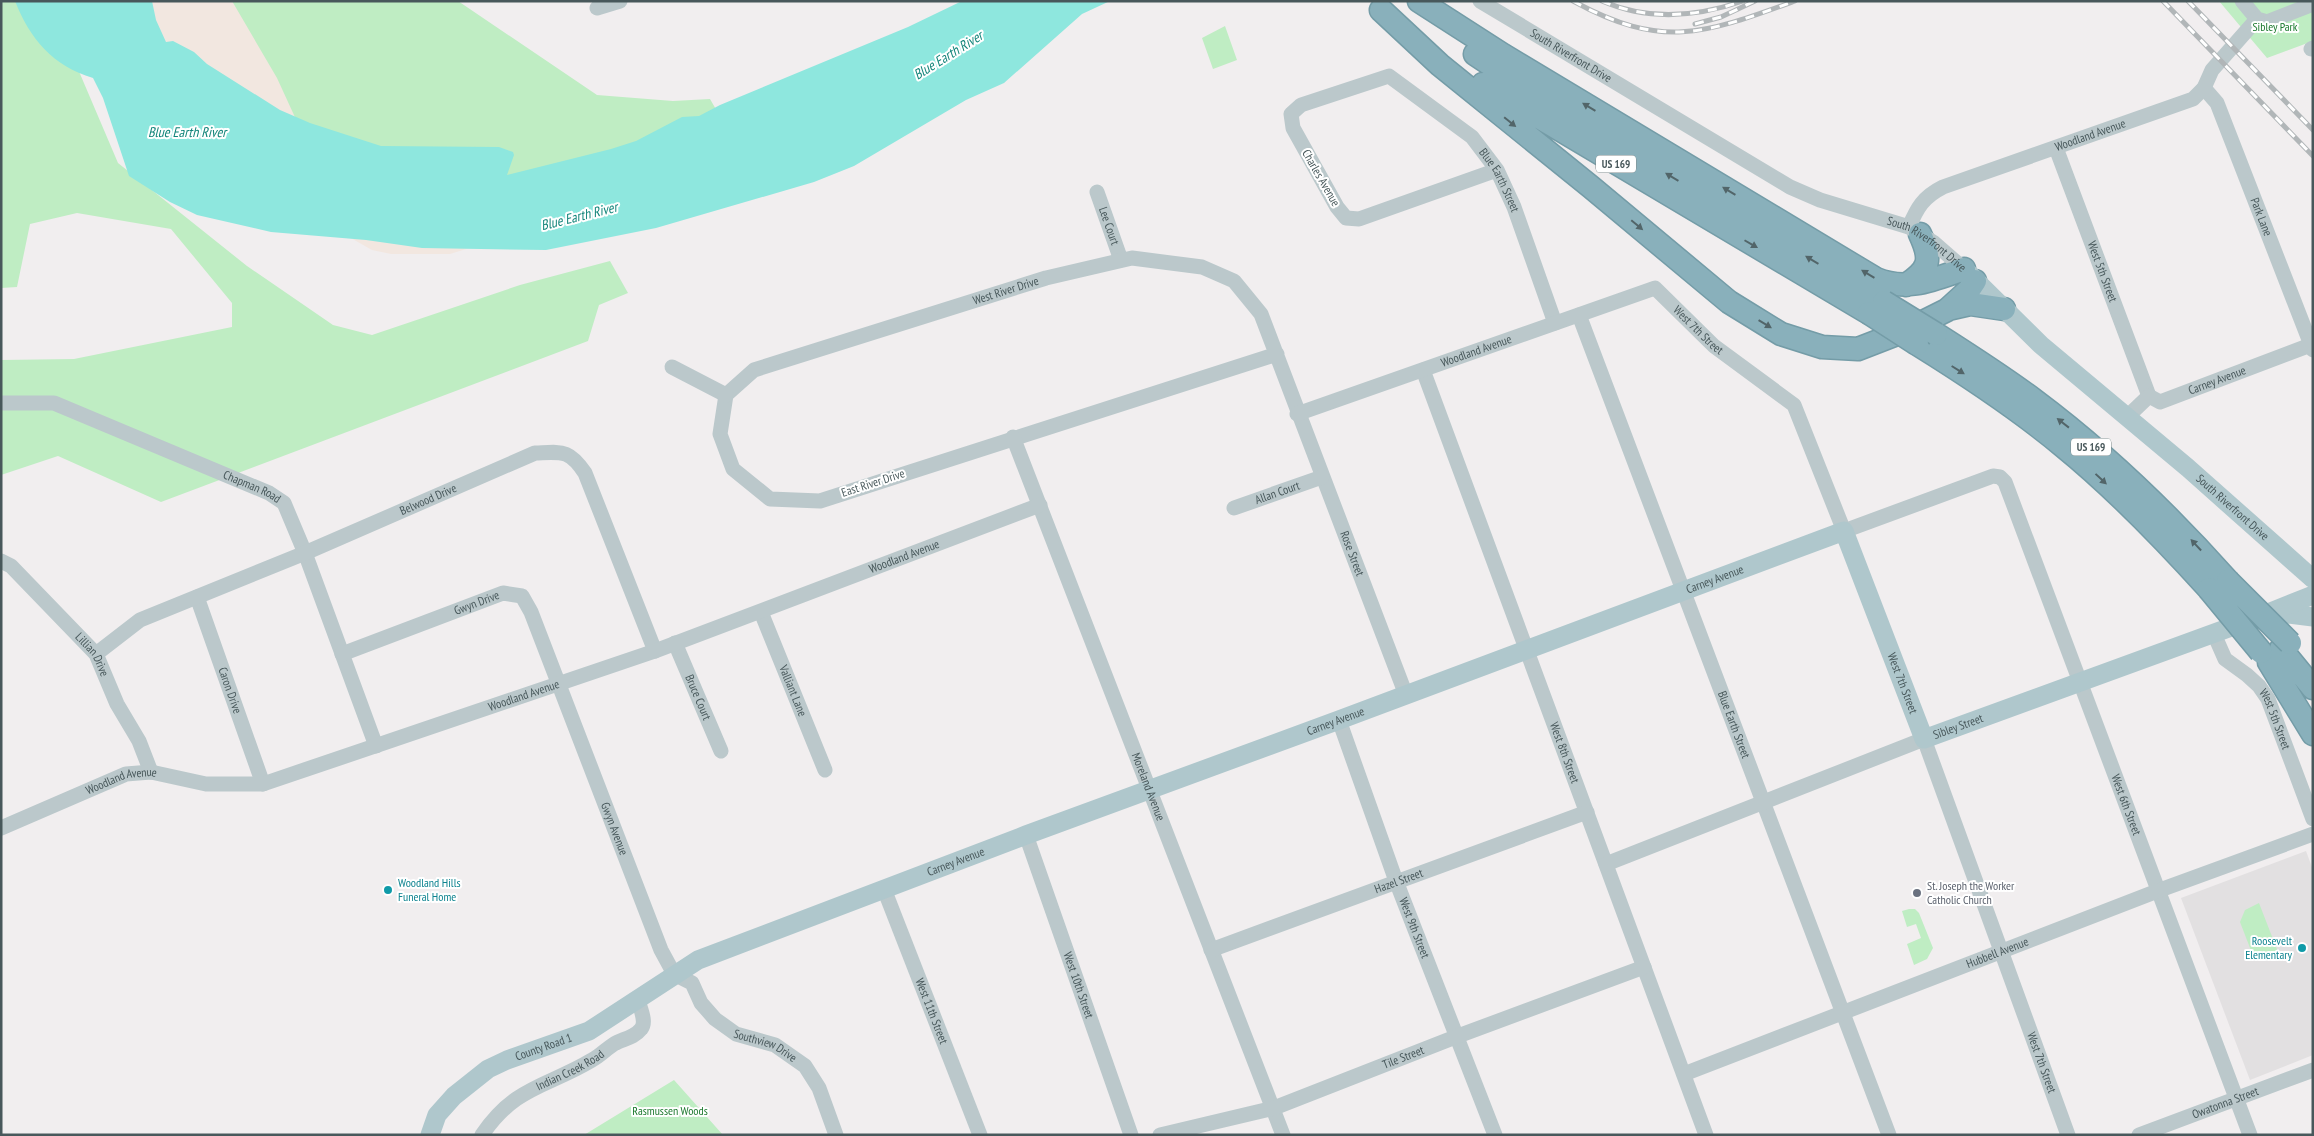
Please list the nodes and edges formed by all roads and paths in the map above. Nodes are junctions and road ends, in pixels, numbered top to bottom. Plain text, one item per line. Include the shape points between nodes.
1 (620, 1) edge
2 (1407, 1) edge
3 (1419, 1) edge
4 (1480, 1) edge
5 (2242, 1) edge
6 (2313, 4) edge
7 (1377, 6) edge
8 (597, 8) dead end
9 (2257, 19) junction
10 (1389, 76) joint
11 (2204, 88) junction
12 (2056, 148) junction
13 (1497, 170) junction
14 (1097, 192) dead end
15 (1914, 231) junction
16 (1122, 260) junction
17 (1970, 275) junction
18 (1906, 285) junction
19 (1655, 288) joint
20 (1877, 308) junction
21 (2004, 309) junction
22 (1947, 310) junction
23 (1579, 315) junction
24 (1555, 323) junction
25 (2312, 346) edge
26 (1277, 354) junction
27 (672, 367) dead end
28 (1422, 370) junction
29 (726, 395) junction
30 (2149, 396) junction
31 (1, 403) edge
32 (1297, 414) junction
33 (2128, 417) junction
34 (1013, 438) junction
35 (2000, 476) joint
36 (1322, 477) junction
37 (1040, 505) junction
38 (1234, 508) dead end
39 (1844, 531) junction
40 (305, 553) junction
41 (1, 561) edge
42 (2313, 579) edge
43 (1683, 590) junction
44 (2313, 595) edge
45 (197, 597) junction
46 (761, 612) junction
47 (2313, 617) edge
48 (2253, 620) junction
49 (2214, 634) junction
50 (675, 643) junction
51 (1527, 650) junction
52 (655, 651) junction
53 (2275, 651) junction
54 (96, 654) junction
55 (342, 654) junction
56 (2313, 667) edge
57 (2081, 682) junction
58 (558, 684) junction
59 (2313, 688) edge
60 (1406, 695) junction
61 (2313, 718) edge
62 (1339, 720) junction
63 (2313, 734) edge
64 (1924, 740) junction
65 (376, 746) junction
66 (721, 751) dead end
67 (825, 770) dead end
68 (151, 772) junction
69 (263, 784) junction
70 (1150, 790) junction
71 (1764, 801) junction
72 (1587, 812) junction
73 (2313, 819) edge
74 (1, 828) edge
75 (2313, 834) edge
76 (1026, 835) junction
77 (1606, 864) junction
78 (1396, 881) junction
79 (884, 889) junction
80 (2160, 890) junction
81 (1212, 950) junction
82 (2000, 952) junction
83 (1644, 967) junction
84 (674, 974) junction
85 (638, 1000) junction
86 (1841, 1012) junction
87 (1458, 1036) junction
88 (2313, 1070) edge
89 (1684, 1074) junction
90 (2236, 1098) junction
91 (1274, 1108) junction
92 (430, 1135) edge
93 (482, 1135) edge
94 (836, 1135) edge
95 (980, 1135) edge
96 (1131, 1135) edge
97 (1160, 1135) edge
98 (1283, 1135) edge
99 (1495, 1135) edge
100 (1706, 1135) edge
101 (1889, 1135) edge
102 (2068, 1135) edge
103 (2139, 1135) edge
104 (2250, 1135) edge

1 - 8 street
20 -> 2 highway, US 169 via 1545,101 1452,38
18 -> 3 highway via 1888,284 1876,279
4 - 15 street, South Riverfront Drive via 1790,187
5 - 9 street
6 - 9 street via 2267,22
7 -> 20 highway, US 169 via 1440,54 1516,105
7 -> 22 highway via 1440,65 1730,302 1781,334 1822,347 1858,349
9 - 11 street, Woodland Avenue via 2212,70
10 - 13 street, Blue Earth Street via 1472,136
10 - 13 street, Charles Avenue via 1302,105 1291,114 1293,128 1346,218 1359,219
11 - 12 street, Woodland Avenue via 2193,99
11 - 25 street, Park Lane via 2217,103
12 - 15 street, Woodland Avenue via 1929,194 1920,202
12 - 30 street, West 5th Street
13 - 24 street, Blue Earth Street via 1514,207
14 - 16 street, Lee Court
15 - 17 street, South Riverfront Drive via 1946,252
15 - 18 highway via 1927,249 1927,260 1925,270
16 - 26 street, West River Drive via 1132,258 1202,267 1234,281 1261,314
16 - 29 street, West River Drive via 1046,278 754,370
17 - 18 highway
17 - 21 main road, South Riverfront Drive
17 - 22 highway via 1969,290
19 - 23 street, Woodland Avenue
19 - 39 street, West 7th Street via 1714,346 1794,405
20 - 53 highway, US 169, bridge via 2026,394 2074,432 2153,501 2218,585
21 - 22 highway via 1970,304
21 - 33 main road, South Riverfront Drive via 2041,345
23 - 24 street, Woodland Avenue
23 - 43 street, Blue Earth Street
24 - 28 street, Woodland Avenue
25 - 30 street, Carney Avenue via 2160,402
26 - 32 street, West River Drive
26 - 34 street
27 - 29 street
28 - 32 street, Woodland Avenue
28 - 51 street, West 8th Street
29 - 34 street, East River Drive via 720,434 734,469 770,499 820,501
30 - 33 street
31 - 40 street, Chapman Road via 54,403 270,493 284,503
32 - 36 street, Rose Street
33 - 42 main road, South Riverfront Drive
34 - 37 street, Moreland Avenue
35 - 39 street, Carney Avenue
35 - 57 street, West 6th Street
36 - 38 street, Allan Court
36 - 60 street, Rose Street
37 - 46 street, Woodland Avenue
37 - 70 street, Moreland Avenue
39 - 43 main road, Carney Avenue
39 - 64 main road, West 7th Street
40 - 45 street, Belwood Drive
40 - 52 street, Belwood Drive via 535,453 560,452 575,458 585,472
40 - 55 street, Chapman Road
41 - 54 street, Lillian Drive via 11,566
43 - 51 main road, Carney Avenue
43 - 71 street, Blue Earth Street
44 - 48 main road, Sibley Street
45 - 54 street, Belwood Drive via 140,620
45 - 69 street, Caron Drive
46 - 50 street, Woodland Avenue
46 - 67 street, Valliant Lane
47 - 48 main road via 2289,614
48 - 49 main road, Sibley Street
49 - 57 main road, Sibley Street
49 - 73 street, West 5th Street via 2226,658 2259,686 2268,699
50 - 52 street, Woodland Avenue
50 - 66 street, Bruce Court
51 - 60 main road, Carney Avenue
51 - 72 street, West 8th Street
52 - 58 street, Woodland Avenue
53 - 56 highway
53 - 59 highway, US 169
53 - 61 highway, US 169
53 - 63 highway
54 - 68 street, Lillian Drive
55 - 58 street, Gwyn Drive via 503,592 522,596
55 - 65 street, Chapman Road
57 - 64 main road, Sibley Street
57 - 80 street, West 6th Street
58 - 65 street, Woodland Avenue
58 - 84 street, Gwyn Avenue via 661,950
60 - 62 main road, Carney Avenue
62 - 70 main road, Carney Avenue
62 - 78 street, West 9th Street
64 - 71 street, Sibley Street
64 - 82 street, West 7th Street
65 - 69 street, Woodland Avenue
68 - 69 street, Woodland Avenue via 206,784
68 - 74 street, Woodland Avenue via 126,774
70 - 76 main road, Carney Avenue
70 - 81 street, Moreland Avenue
71 - 77 street, Sibley Street
71 - 86 street, Blue Earth Street
72 - 77 street, West 8th Street
72 - 78 street, Hazel Street
75 - 80 street, Hubbell Avenue
76 - 79 main road, Carney Avenue
76 - 96 street, West 10th Street
77 - 83 street, West 8th Street
78 - 81 street, Hazel Street
78 - 87 street, West 9th Street
79 - 84 main road, Carney Avenue via 727,947
79 - 95 street, West 11th Street
80 - 82 street, Hubbell Avenue
80 - 90 street, West 6th Street
81 - 91 street, Moreland Avenue
82 - 86 street, Hubbell Avenue
82 - 102 street, West 7th Street
83 - 87 street, Tile Street
83 - 89 street, West 8th Street
84 - 85 main road, County Road 1
84 - 94 street, Southview Drive via 692,983 701,1002 736,1034 775,1046 804,1066 819,1088
85 - 92 main road, County Road 1 via 589,1031 488,1069 472,1080 437,1115
85 - 93 street, Indian Creek Road via 643,1020 641,1029 592,1060 533,1087 493,1118
86 - 89 street, Hubbell Avenue
86 - 101 street, Blue Earth Street
87 - 91 street, Tile Street
87 - 99 street, West 9th Street
88 - 90 street, Owatonna Street
89 - 100 street, West 8th Street
90 - 103 street, Owatonna Street
90 - 104 street, West 6th Street
91 - 97 street, Tile Street
91 - 98 street, Moreland Avenue

